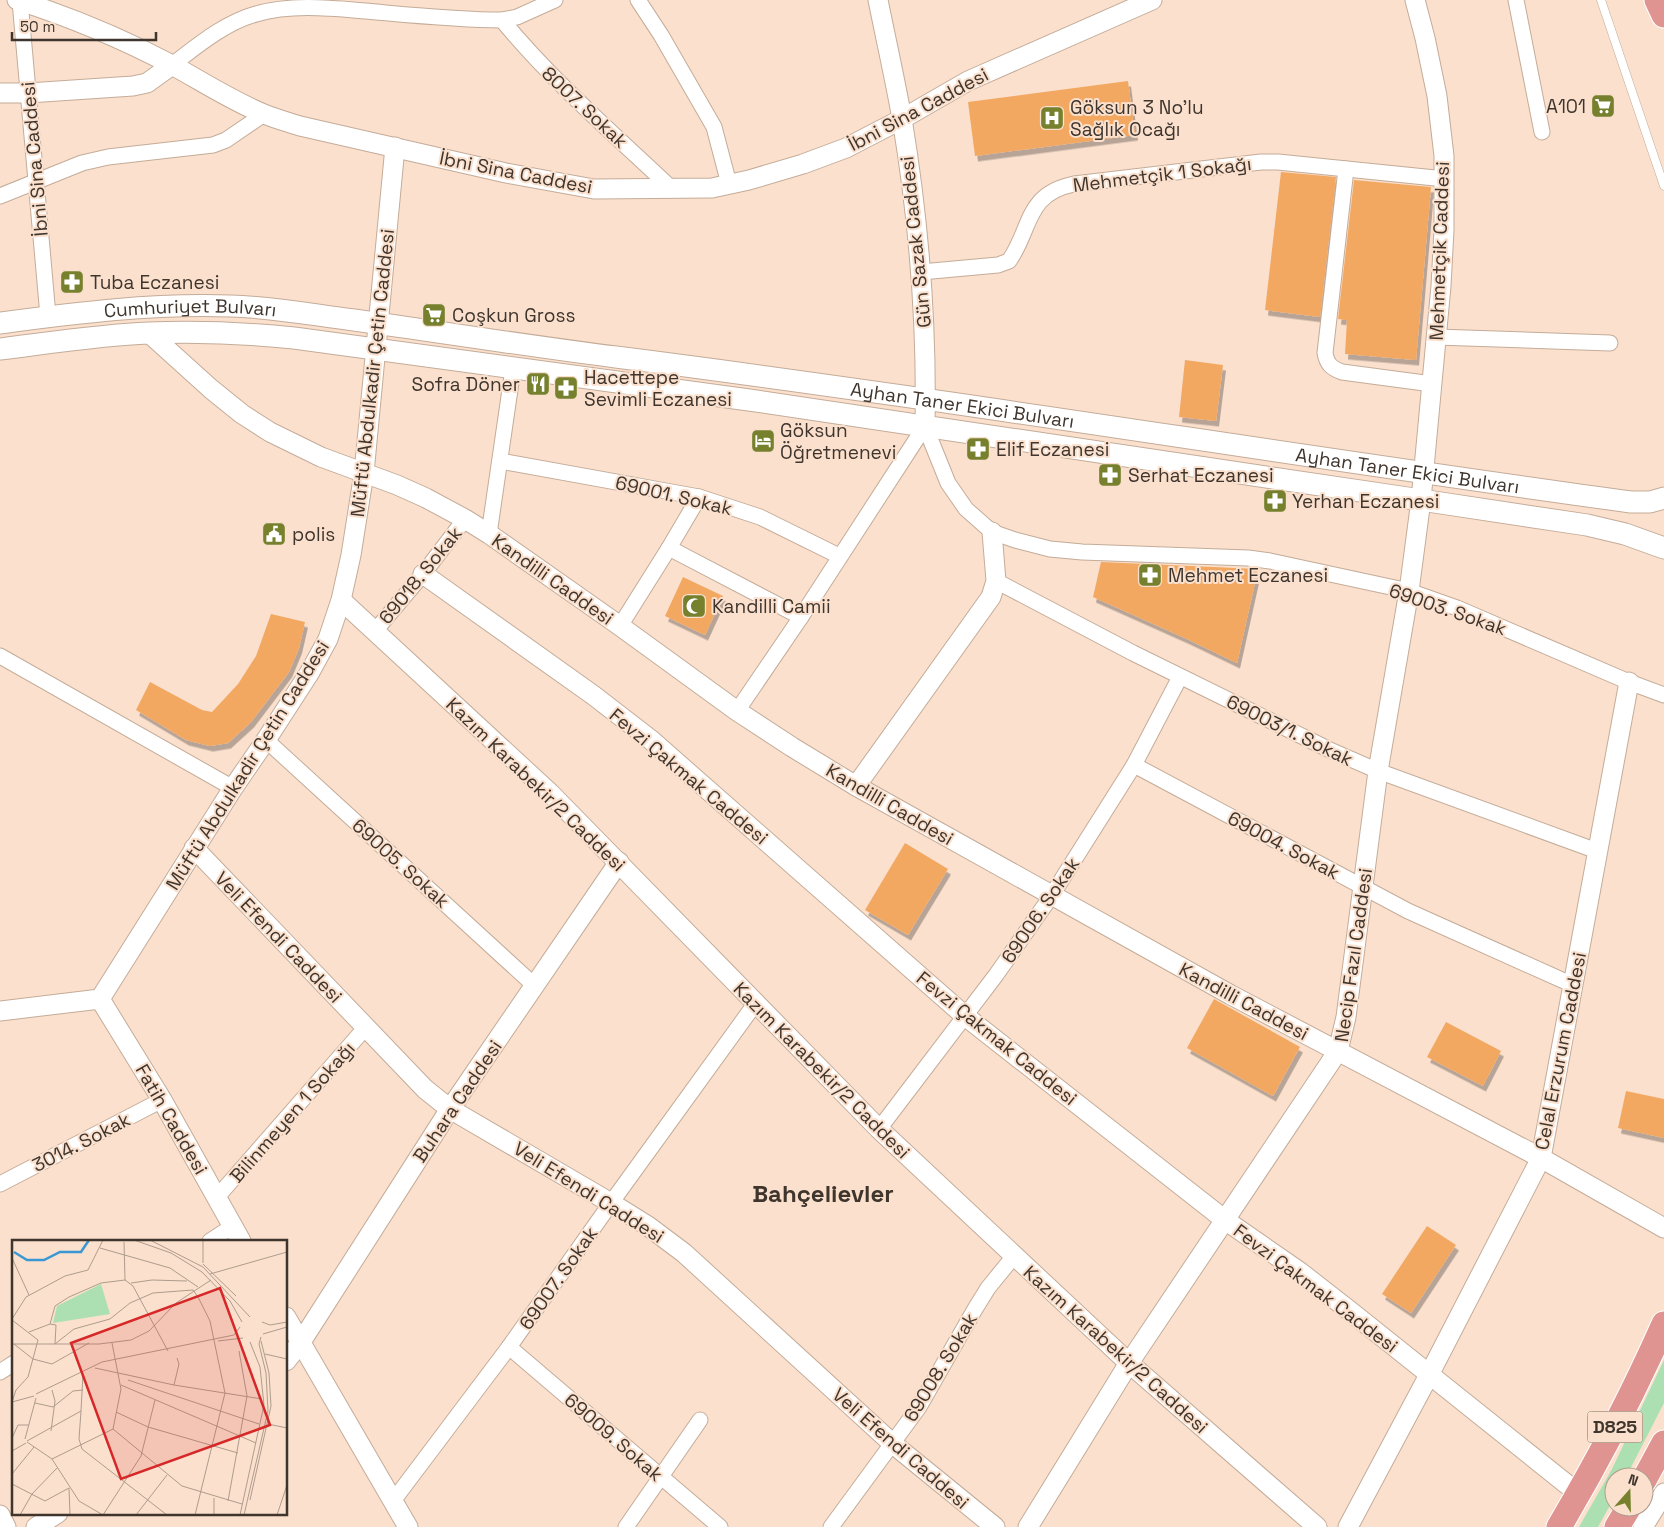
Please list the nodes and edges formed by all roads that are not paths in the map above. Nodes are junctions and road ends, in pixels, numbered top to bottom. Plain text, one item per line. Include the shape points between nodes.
1 (18, 0) edge
2 (555, 0) edge
3 (638, 0) edge
4 (878, 0) edge
5 (1152, 0) edge
6 (1415, 0) edge
7 (1516, 0) edge
8 (1601, 0) edge
9 (1657, 0) edge
10 (1664, 16) edge
11 (502, 20) junction
12 (172, 65) junction
13 (0, 93) edge
14 (28, 93) junction
15 (264, 114) junction
16 (902, 119) junction
17 (1542, 132) dead end
18 (395, 147) junction
19 (1346, 169) junction
20 (1445, 179) junction
21 (35, 182) junction
22 (729, 184) junction
23 (1664, 186) edge
24 (672, 189) junction
25 (0, 196) edge
26 (921, 272) junction
27 (48, 316) junction
28 (0, 323) edge
29 (379, 324) junction
30 (149, 333) junction
31 (1436, 337) junction
32 (1610, 342) dead end
33 (377, 351) junction
34 (1, 352) edge
35 (513, 369) junction
36 (1432, 384) junction
37 (926, 400) junction
38 (925, 426) junction
39 (500, 461) junction
40 (364, 473) junction
41 (1424, 474) junction
42 (699, 497) junction
43 (1664, 498) edge
44 (1421, 500) junction
45 (465, 519) junction
46 (992, 532) junction
47 (489, 534) junction
48 (669, 548) junction
49 (1664, 548) edge
50 (839, 556) junction
51 (423, 574) junction
52 (996, 581) junction
53 (1409, 592) junction
54 (341, 600) junction
55 (801, 617) junction
56 (620, 626) junction
57 (375, 631) junction
58 (0, 656) edge
59 (1180, 677) junction
60 (1629, 682) junction
61 (1664, 695) edge
62 (737, 711) junction
63 (266, 740) junction
64 (1134, 765) junction
65 (1378, 771) junction
66 (856, 786) junction
67 (232, 788) junction
68 (194, 848) junction
69 (1597, 851) junction
70 (619, 862) junction
71 (1363, 887) junction
72 (1052, 895) junction
73 (1572, 985) junction
74 (535, 986) junction
75 (100, 999) junction
76 (755, 1004) junction
77 (0, 1011) edge
78 (965, 1016) junction
79 (366, 1027) junction
80 (1338, 1051) junction
81 (162, 1100) junction
82 (450, 1109) junction
83 (879, 1129) junction
84 (1540, 1158) junction
85 (0, 1184) edge
86 (218, 1196) junction
87 (611, 1203) junction
88 (1225, 1220) junction
89 (1664, 1228) edge
90 (237, 1234) edge
91 (214, 1240) edge
92 (1014, 1256) junction
93 (288, 1320) edge
94 (1664, 1324) edge
95 (301, 1342) junction
96 (509, 1347) junction
97 (288, 1358) edge
98 (1128, 1363) junction
99 (12, 1365) edge
100 (0, 1372) edge
101 (1429, 1375) junction
102 (700, 1420) dead end
103 (1664, 1443) edge
104 (893, 1444) junction
105 (1651, 1467) edge
106 (660, 1477) junction
107 (1664, 1493) edge
108 (1579, 1494) junction
109 (393, 1501) junction
110 (1654, 1511) edge
111 (56, 1514) edge
112 (0, 1515) edge
113 (6, 1527) edge
114 (36, 1527) edge
115 (408, 1527) edge
116 (626, 1527) edge
117 (720, 1527) edge
118 (831, 1527) edge
119 (995, 1527) edge
120 (1028, 1527) edge
121 (1317, 1527) edge
122 (1348, 1527) edge
123 (1559, 1527) edge

1 - 12 street, İbni Sina Caddesi via 79,22
1 - 14 street, İbni Sina Caddesi
2 - 11 street
3 - 22 street via 662,35 714,127
4 - 16 street, Gün Sazak Caddesi
5 - 16 street, İbni Sina Caddesi via 968,81
6 - 20 street, Mehmetçik Caddesi via 1437,96
7 - 17 street
8 - 23 lane
9 - 10 highway
11 - 12 street via 334,9 275,9 254,14 217,32
11 - 24 street, 8007. Sokak via 560,84
12 - 14 street via 147,83 133,86
12 - 15 street, İbni Sina Caddesi
13 - 14 street
14 - 21 street, İbni Sina Caddesi
15 - 18 street, İbni Sina Caddesi via 300,126
15 - 21 street via 213,145 108,157 82,163
16 - 22 street, İbni Sina Caddesi via 846,148 803,164
16 - 26 street, Gün Sazak Caddesi
18 - 24 street, İbni Sina Caddesi via 506,173 594,189
18 - 29 street, Müftü Abdulkadir Çetin Caddesi
19 - 20 street, Mehmetçik 1 Sokağı
19 - 26 street, Mehmetçik 1 Sokağı via 1261,162 1061,187 1041,199 1032,211 1009,261 998,265
19 - 36 street via 1325,353 1327,362 1342,372
20 - 31 street, Mehmetçik Caddesi
21 - 25 street
21 - 27 street, İbni Sina Caddesi
22 - 24 street, İbni Sina Caddesi
26 - 37 street, Gün Sazak Caddesi
27 - 28 main road, Cumhuriyet Bulvarı
27 - 29 main road, Cumhuriyet Bulvarı via 234,306
29 - 33 street, Müftü Abdulkadir Çetin Caddesi
29 - 37 main road, Ayhan Taner Ekici Bulvarı
30 - 33 main road, Cumhuriyet Bulvarı via 256,334
30 - 34 main road, Cumhuriyet Bulvarı
30 - 40 street, Kandilli Caddesi via 242,414 321,457
31 - 32 street
31 - 36 street, Mehmetçik Caddesi
33 - 35 main road, Ayhan Taner Ekici Bulvarı
33 - 40 street, Müftü Abdulkadir Çetin Caddesi
35 - 38 main road, Ayhan Taner Ekici Bulvarı
35 - 39 street
36 - 41 street, Mehmetçik Caddesi
37 - 38 street, Gün Sazak Caddesi
37 - 41 main road, Ayhan Taner Ekici Bulvarı
38 - 44 main road, Ayhan Taner Ekici Bulvarı
38 - 46 street, 69003. Sokak via 948,483 966,509
38 - 50 street
39 - 42 street, 69001. Sokak
39 - 47 street
40 - 45 street, Kandilli Caddesi via 426,498
40 - 54 street, Müftü Abdulkadir Çetin Caddesi
41 - 43 main road, Ayhan Taner Ekici Bulvarı via 1631,502
41 - 44 street, Necip Fazıl Caddesi
42 - 48 street
42 - 50 street, 69001. Sokak via 760,517
44 - 49 main road, Ayhan Taner Ekici Bulvarı via 1586,526 1625,534
44 - 53 street, Necip Fazıl Caddesi
45 - 47 street, Kandilli Caddesi
45 - 51 street, 69018. Sokak
46 - 52 street
46 - 53 street, 69003. Sokak via 1050,549 1270,561
47 - 56 street, Kandilli Caddesi
48 - 55 street
48 - 56 street
50 - 55 street
51 - 57 street, 69018. Sokak
51 - 78 street, Fevzi Çakmak Caddesi via 650,739
52 - 59 street, 69003/1. Sokak
52 - 66 street via 991,597
53 - 60 street, 69003. Sokak via 1495,624
53 - 65 street, Necip Fazıl Caddesi
54 - 57 street, Kazım Karabekir/2 Caddesi
54 - 63 street, Müftü Abdulkadir Çetin Caddesi via 328,638 310,672
55 - 62 street
56 - 62 street, Kandilli Caddesi
57 - 70 street, Kazım Karabekir/2 Caddesi via 550,793
58 - 67 street
59 - 64 street, 69006. Sokak
59 - 65 street, 69003/1. Sokak
60 - 61 street, 69003. Sokak
60 - 69 street, Celal Erzurum Caddesi
62 - 66 street, Kandilli Caddesi
63 - 67 street, Müftü Abdulkadir Çetin Caddesi
63 - 74 street, 69005. Sokak
64 - 71 street, 69004. Sokak
64 - 72 street, 69006. Sokak
65 - 69 street, 69003/1. Sokak
65 - 71 street, Necip Fazıl Caddesi
66 - 72 street, Kandilli Caddesi
67 - 68 street, Müftü Abdulkadir Çetin Caddesi
68 - 75 street, Müftü Abdulkadir Çetin Caddesi
68 - 79 street, Veli Efendi Caddesi
69 - 73 street, Celal Erzurum Caddesi
70 - 74 street, Buhara Caddesi
70 - 76 street, Kazım Karabekir/2 Caddesi
71 - 73 street, 69004. Sokak via 1408,911
71 - 80 street, Necip Fazıl Caddesi via 1346,1017
72 - 78 street, 69006. Sokak
72 - 80 street, Kandilli Caddesi
73 - 84 street, Celal Erzurum Caddesi
74 - 82 street, Buhara Caddesi
75 - 77 street
75 - 81 street, Fatih Caddesi
76 - 83 street, Kazım Karabekir/2 Caddesi
76 - 87 street, 69007. Sokak
78 - 83 street, 69006. Sokak
78 - 88 street, Fevzi Çakmak Caddesi
79 - 82 street, Veli Efendi Caddesi via 425,1089
79 - 86 street, Bilinmeyen 1 Sokağı
80 - 84 street, Kandilli Caddesi
80 - 88 street, Necip Fazıl Caddesi
81 - 85 street, 3014. Sokak
81 - 86 street, Fatih Caddesi
82 - 87 street, Veli Efendi Caddesi
82 - 95 street, Buhara Caddesi
83 - 92 street, Kazım Karabekir/2 Caddesi
84 - 89 street, Kandilli Caddesi
84 - 101 street, Celal Erzurum Caddesi
86 - 90 street, Fatih Caddesi
87 - 96 street, 69007. Sokak
87 - 104 street, Veli Efendi Caddesi via 684,1253
88 - 98 street, Necip Fazıl Caddesi
88 - 101 street, Fevzi Çakmak Caddesi via 1300,1272
90 - 91 street
92 - 98 street, Kazım Karabekir/2 Caddesi
92 - 104 street, 69008. Sokak via 988,1288 919,1407
93 - 95 street
94 - 108 highway, D825
95 - 97 street, Buhara Caddesi
95 - 109 street
96 - 106 street, 69009. Sokak
96 - 109 street, 69007. Sokak
98 - 120 street, Necip Fazıl Caddesi
98 - 121 street, Kazım Karabekir/2 Caddesi
99 - 100 street
101 - 108 street, Fevzi Çakmak Caddesi
101 - 122 street, Celal Erzurum Caddesi
102 - 106 street
103 - 105 highway, D825
104 - 118 street, 69008. Sokak
104 - 119 street, Veli Efendi Caddesi
106 - 116 street
106 - 117 street, 69009. Sokak
107 - 110 street
108 - 123 highway, D825
109 - 115 street
111 - 114 street
112 - 113 street

